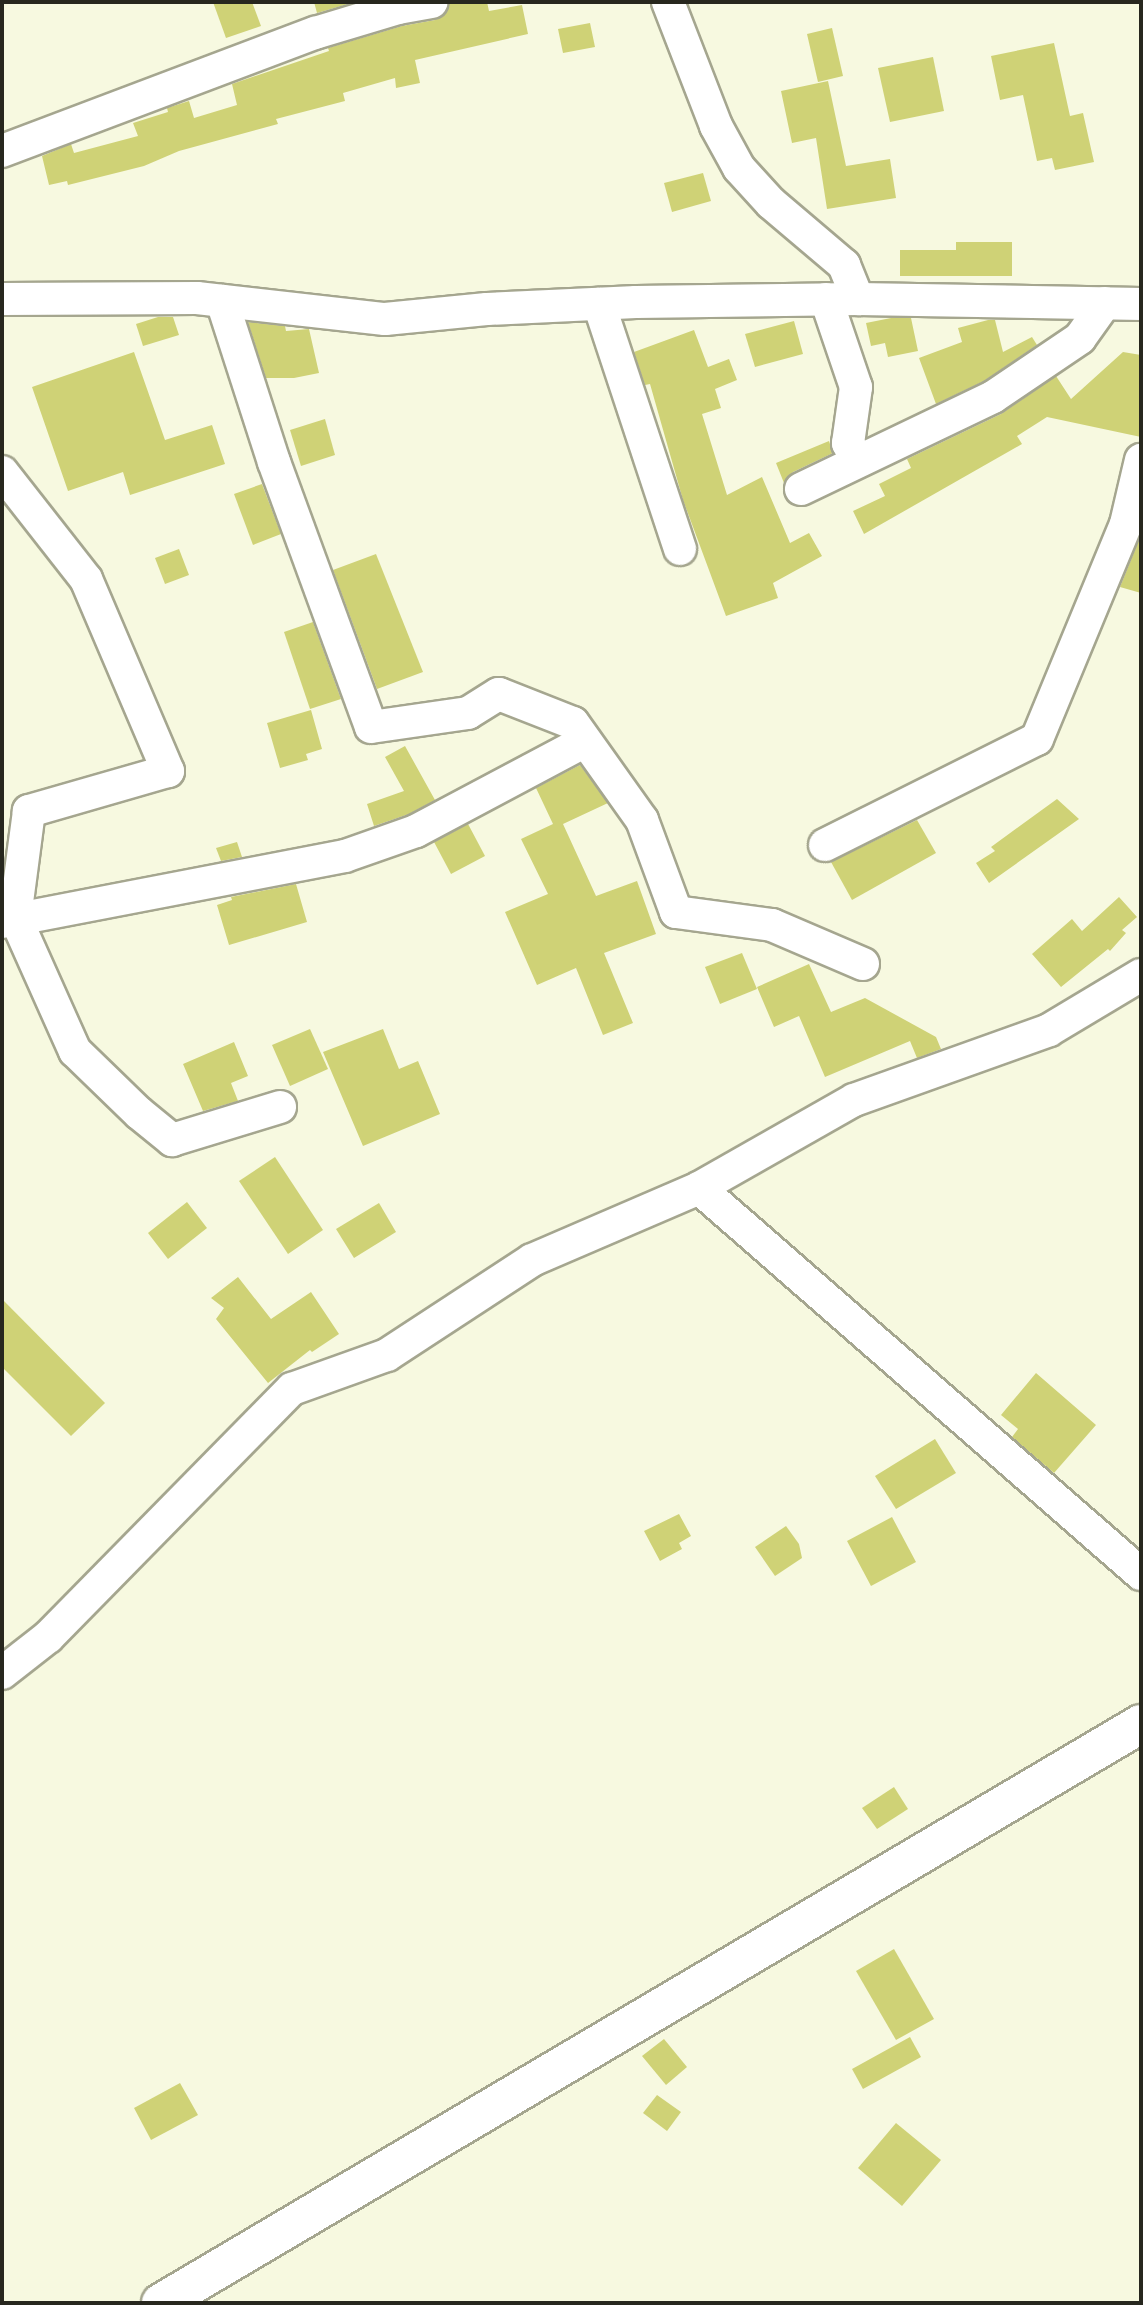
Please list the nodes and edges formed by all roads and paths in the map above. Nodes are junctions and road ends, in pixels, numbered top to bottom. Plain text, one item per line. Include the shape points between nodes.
1 (432, 2) edge
2 (668, 2) edge
3 (2, 151) edge
4 (2, 299) edge
5 (827, 299) junction
6 (858, 299) junction
7 (222, 301) junction
8 (1105, 303) junction
9 (599, 304) junction
10 (1141, 304) edge
11 (1141, 460) edge
12 (857, 461) junction
13 (2, 472) edge
14 (801, 489) dead end
15 (680, 549) dead end
16 (586, 741) junction
17 (825, 845) dead end
18 (8, 920) edge
19 (863, 964) dead end
20 (1141, 975) edge
21 (280, 1107) dead end
22 (699, 1188) junction
23 (1141, 1574) edge
24 (2, 1673) edge
25 (1141, 1724) edge
26 (161, 2303) edge

1 - 3 street via 388,10 315,33
2 - 6 street via 716,126 739,168 844,265
4 - 7 street
5 - 6 street
5 - 9 street
5 - 12 street via 856,387 848,443
6 - 8 street
7 - 9 street via 385,319
7 - 16 street via 274,462 371,727 468,713 499,694 573,723
8 - 10 street
8 - 12 street via 1080,338 993,397
9 - 15 street
11 - 17 street via 1126,524 1037,739
12 - 14 street
13 - 18 street via 86,579 168,771 29,811
16 - 18 street via 416,831 345,856
16 - 19 street via 642,820 676,912 772,925
18 - 21 street via 75,1051 172,1140
20 - 22 street via 1049,1030 854,1100
22 - 23 street
22 - 24 street via 532,1260 387,1355 292,1389 48,1637
25 - 26 main road

